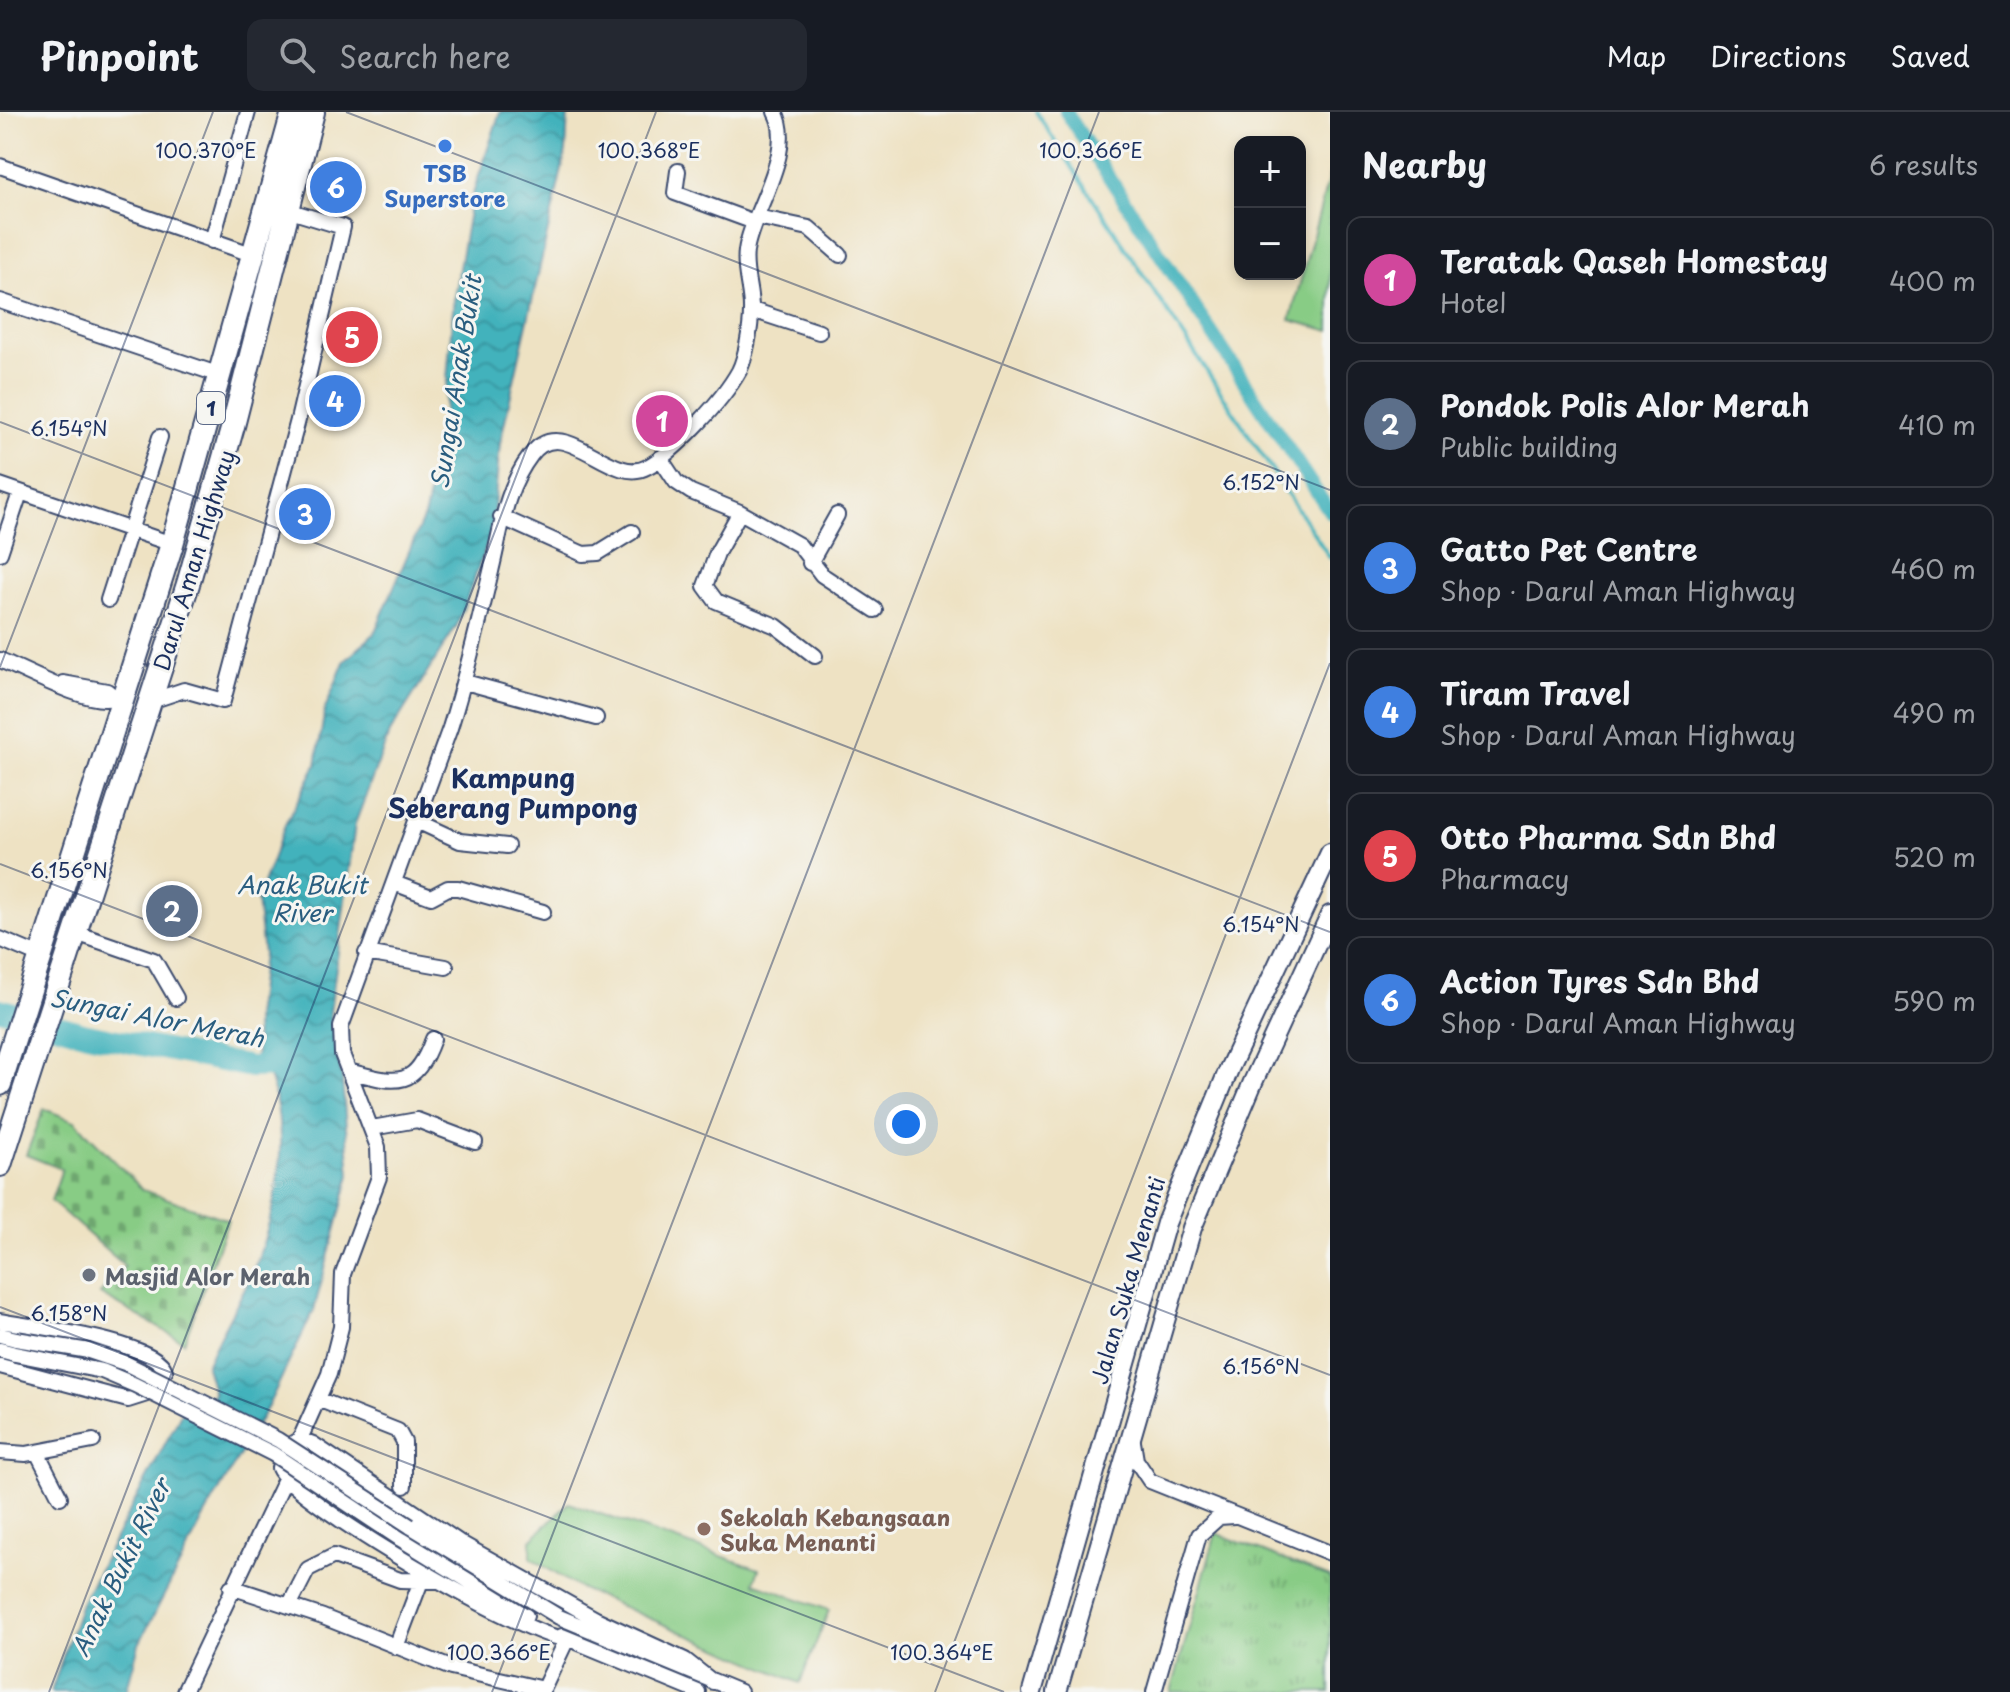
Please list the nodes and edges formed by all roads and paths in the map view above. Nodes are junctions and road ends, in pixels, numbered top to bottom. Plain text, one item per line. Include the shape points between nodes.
1 (293, 112) edge
2 (313, 112) edge
3 (775, 112) edge
4 (245, 113) edge
5 (0, 166) edge
6 (678, 171) dead end
7 (287, 210) junction
8 (755, 220) junction
9 (212, 241) junction
10 (254, 255) junction
11 (840, 255) dead end
12 (0, 301) edge
13 (752, 310) junction
14 (819, 332) dead end
15 (220, 375) junction
16 (160, 437) dead end
17 (660, 458) junction
18 (0, 485) edge
19 (20, 493) junction
20 (740, 512) junction
21 (837, 515) dead end
22 (501, 517) junction
23 (130, 529) junction
24 (632, 532) dead end
25 (172, 544) junction
26 (0, 553) edge
27 (810, 563) junction
28 (108, 600) dead end
29 (875, 610) dead end
30 (171, 637) junction
31 (815, 656) dead end
32 (0, 660) edge
33 (465, 682) junction
34 (120, 701) junction
35 (151, 701) junction
36 (596, 718) dead end
37 (127, 777) junction
38 (419, 822) junction
39 (507, 846) dead end
40 (1330, 853) edge
41 (394, 883) junction
42 (543, 912) dead end
43 (1330, 915) edge
44 (73, 932) junction
45 (0, 939) edge
46 (366, 953) junction
47 (40, 956) junction
48 (446, 967) dead end
49 (176, 998) dead end
50 (433, 1039) dead end
51 (348, 1071) junction
52 (0, 1084) edge
53 (372, 1128) junction
54 (475, 1142) dead end
55 (0, 1165) edge
56 (0, 1321) edge
57 (0, 1335) edge
58 (16, 1347) junction
59 (0, 1350) edge
60 (0, 1366) edge
61 (320, 1400) junction
62 (1132, 1436) junction
63 (300, 1439) junction
64 (93, 1441) dead end
65 (0, 1452) edge
66 (37, 1452) junction
67 (285, 1479) junction
68 (404, 1486) dead end
69 (60, 1497) dead end
70 (1234, 1516) junction
71 (1330, 1553) edge
72 (421, 1581) junction
73 (441, 1581) junction
74 (231, 1587) junction
75 (289, 1606) junction
76 (567, 1639) junction
77 (396, 1647) junction
78 (713, 1682) junction
79 (1032, 1686) edge
80 (543, 1691) edge
81 (184, 1692) edge
82 (698, 1692) edge
83 (740, 1692) edge
84 (1057, 1692) edge
85 (1154, 1692) edge

1 - 10 highway, Darul Aman Highway / 1
2 - 7 highway, Darul Aman Highway / 1
3 - 8 street via 780,140
4 - 9 street
5 - 9 street
6 - 8 street via 675,193
7 - 30 highway, Darul Aman Highway / 1 via 233,426
7 - 35 street via 343,227 223,701 184,690
8 - 11 street via 809,228
8 - 13 street via 745,274
9 - 10 street
10 - 15 highway, Darul Aman Highway / 1
12 - 15 street
13 - 14 street
13 - 17 street via 740,369
15 - 25 highway, Darul Aman Highway / 1
16 - 23 street
17 - 20 street via 691,492
17 - 22 street via 631,471 567,444 547,443 531,454
18 - 19 street
19 - 23 street
19 - 26 street
20 - 27 street via 803,548
20 - 31 street via 705,586 716,601 776,626
21 - 27 street
22 - 24 street via 590,555
22 - 33 street
23 - 25 street
23 - 28 street
25 - 34 highway, Darul Aman Highway / 1
27 - 29 street
30 - 34 highway via 138,696
30 - 35 highway, Darul Aman Highway / 1
32 - 34 street via 104,701
33 - 36 street
33 - 38 street
34 - 37 highway via 130,718
34 - 47 highway, Darul Aman Highway / 1
35 - 37 highway, Darul Aman Highway / 1
37 - 44 highway, Darul Aman Highway / 1
38 - 39 street via 460,841
38 - 41 street
40 - 79 main road, Jalan Suka Menanti via 1223,1083 1166,1223
41 - 42 street via 431,897 458,888
41 - 46 street
43 - 62 main road via 1192,1228
44 - 49 street via 154,960
44 - 55 highway, Darul Aman Highway / 1
45 - 47 street
46 - 48 street
46 - 51 street via 341,1027
47 - 52 highway, Darul Aman Highway / 1
50 - 51 street via 420,1069 404,1079 389,1081
51 - 53 street
53 - 54 street via 417,1120
53 - 61 street via 381,1161 379,1177 343,1274 341,1327
56 - 60 street via 111,1342 156,1358 165,1371 150,1393 128,1400
57 - 58 street
58 - 59 street
58 - 76 street, bridge via 102,1371 273,1454 498,1601
58 - 78 street, bridge via 89,1351 125,1363 278,1440 559,1617
61 - 63 street
61 - 68 street via 398,1431 404,1442
62 - 70 street via 1136,1460 1150,1481
62 - 84 main road
63 - 67 street via 280,1454
63 - 78 street via 509,1571 685,1660
64 - 66 street
65 - 66 street
66 - 69 street
67 - 73 street via 300,1494
67 - 74 street
70 - 71 street
70 - 85 street via 1219,1517 1199,1535
72 - 73 street
72 - 75 street via 400,1580 344,1558 327,1558 308,1569
72 - 77 street
73 - 76 street via 535,1632
74 - 75 street
74 - 81 street
75 - 77 street
76 - 80 street
76 - 82 street
77 - 80 street via 467,1673
78 - 83 street

